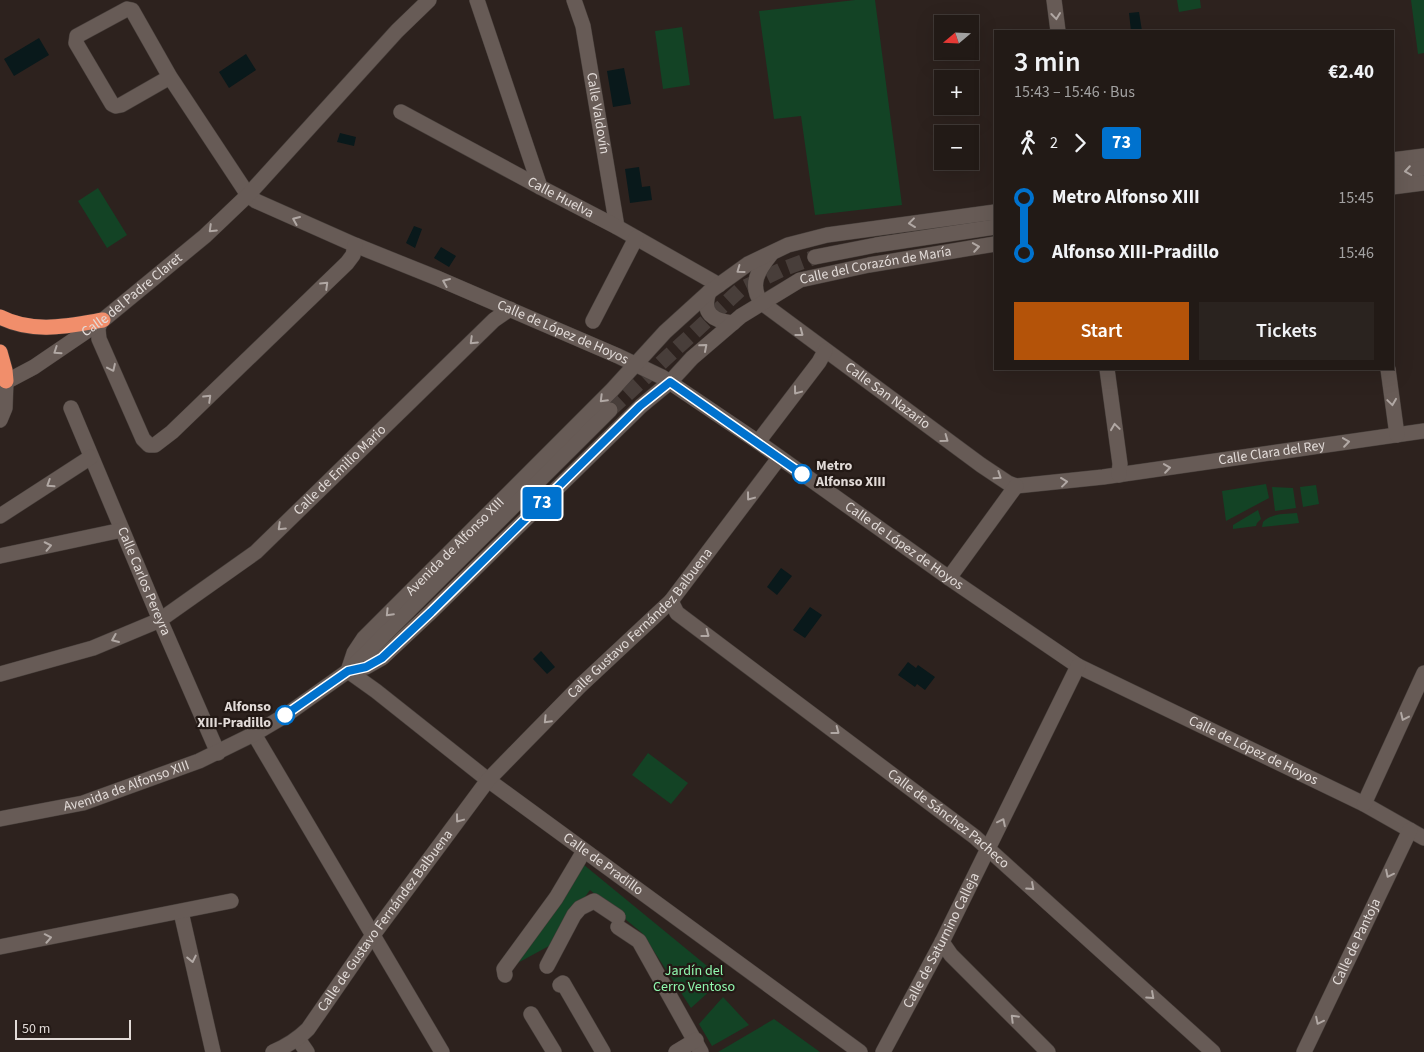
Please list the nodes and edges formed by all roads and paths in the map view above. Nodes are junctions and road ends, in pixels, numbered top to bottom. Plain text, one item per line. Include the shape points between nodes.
1 (429, 0) edge
2 (478, 0) edge
3 (574, 0) edge
4 (1054, 0) edge
5 (1058, 30) edge
6 (170, 77) junction
7 (401, 112) dead end
8 (1424, 156) edge
9 (1394, 160) edge
10 (1424, 168) edge
11 (1394, 174) edge
12 (1424, 183) edge
13 (540, 187) junction
14 (1394, 187) edge
15 (248, 195) junction
16 (994, 212) edge
17 (617, 227) junction
18 (994, 227) edge
19 (636, 238) junction
20 (994, 244) edge
21 (355, 245) junction
22 (772, 252) junction
23 (815, 257) tunnel mouth
24 (714, 288) junction
25 (762, 303) junction
26 (510, 309) junction
27 (0, 317) edge
28 (102, 321) junction
29 (592, 321) dead end
30 (733, 323) junction
31 (825, 351) junction
32 (0, 352) edge
33 (636, 363) junction
34 (1107, 370) edge
35 (1388, 370) edge
36 (670, 382) junction
37 (3, 383) edge
38 (71, 408) dead end
39 (610, 410) tunnel mouth
40 (0, 420) edge
41 (1424, 431) edge
42 (1397, 435) junction
43 (758, 442) junction
44 (91, 457) junction
45 (779, 458) junction
46 (1119, 475) junction
47 (1016, 486) junction
48 (0, 516) edge
49 (122, 530) junction
50 (0, 556) edge
51 (948, 578) junction
52 (671, 601) junction
53 (160, 620) junction
54 (1078, 666) junction
55 (348, 671) junction
56 (1424, 673) edge
57 (0, 674) edge
58 (254, 734) junction
59 (218, 753) junction
60 (488, 780) junction
61 (1364, 804) junction
62 (0, 819) edge
63 (1410, 830) junction
64 (1424, 838) edge
65 (989, 849) junction
66 (581, 856) dead end
67 (232, 901) dead end
68 (180, 912) junction
69 (373, 935) junction
70 (942, 942) junction
71 (0, 947) edge
72 (547, 966) dead end
73 (505, 976) dead end
74 (560, 986) dead end
75 (531, 1014) dead end
76 (298, 1039) junction
77 (698, 1046) edge
78 (213, 1052) edge
79 (273, 1052) edge
80 (306, 1052) edge
81 (442, 1052) edge
82 (554, 1052) edge
83 (603, 1052) edge
84 (676, 1052) edge
85 (860, 1052) edge
86 (883, 1052) edge
87 (1048, 1052) edge
88 (1213, 1052) edge
89 (1304, 1052) edge

1 - 15 street, Calle del Padre Claret
2 - 13 street
3 - 17 street, Calle Valdovín via 583,26
4 -> 5 street
6 - 6 street via 132,10 77,36 76,43 116,106
6 - 15 street
7 - 13 street, Calle Huelva
8 - 9 street
10 -> 11 street
12 - 14 street
13 - 17 street, Calle Huelva
21 -> 15 street, Calle de López de Hoyos via 271,209
15 -> 28 street, Calle del Padre Claret via 183,255
16 -> 22 street via 827,235
17 - 19 street, Calle Huelva
18 - 23 street, Calle del Corazón de María via 876,244
19 - 24 street, Calle Huelva
19 - 29 street
25 -> 20 street, Calle del Corazón de María via 800,280 814,276
26 -> 21 street, Calle de López de Hoyos
28 -> 21 street via 98,335 108,360 143,438 154,445 172,432 348,263
22 -> 24 street
22 - 25 street via 756,279 756,294
24 - 30 street via 706,302 709,314 718,321
24 - 33 street
25 - 30 street, Calle del Corazón de María
25 -> 31 street, Calle San Nazario
26 - 33 street, Calle de López de Hoyos
26 -> 53 street, Calle de Emilio Mario via 494,320 256,552
27 - 28 highway via 28,327
28 -> 37 street, Calle del Padre Claret via 34,367
36 -> 30 street, Calle del Corazón de María
31 -> 43 street
31 -> 47 street, Calle San Nazario via 981,465
32 - 37 highway via 6,370
33 - 36 street, Calle de López de Hoyos
33 -> 55 street, Avenida de Alfonso XIII via 364,638
46 -> 34 street
35 -> 42 street
36 - 43 street, Calle de López de Hoyos
36 - 55 street, Avenida de Alfonso XIII via 640,406 382,658 366,667
37 - 40 street via 5,408
38 - 44 street, Calle Carlos Pereyra
39 - 55 street, Avenida de Alfonso XIII
41 - 42 street, Calle Clara del Rey
46 -> 42 street, Calle Clara del Rey
43 - 45 street, Calle de López de Hoyos
44 -> 48 street
44 - 49 street, Calle Carlos Pereyra
45 - 51 street, Calle de López de Hoyos
45 -> 52 street, Calle Gustavo Fernández Balbuena
47 -> 46 street, Calle Clara del Rey
47 - 51 street
50 -> 49 street
49 - 53 street, Calle Carlos Pereyra
51 - 54 street, Calle de López de Hoyos
52 -> 60 street, Calle Gustavo Fernández Balbuena via 580,686
52 -> 65 street, Calle de Sánchez Pacheco via 677,613
53 -> 57 street, Calle de Emilio Mario via 93,648
53 - 59 street, Calle Carlos Pereyra
54 - 61 street, Calle de López de Hoyos
65 -> 54 street, Calle de Saturnino Calleja
55 - 58 street, Avenida de Alfonso XIII
55 - 60 street, Calle de Pradillo
56 -> 61 street
58 - 59 street, Avenida de Alfonso XIII
58 - 69 street
59 - 62 street, Avenida de Alfonso XIII via 84,803
60 -> 69 street, Calle de Gustavo Fernández Balbuena
60 - 85 street, Calle de Pradillo
61 - 63 street, Calle de López de Hoyos
63 - 64 street, Calle de López de Hoyos
63 -> 89 street, Calle de Pantoja
65 - 70 street, Calle de Saturnino Calleja
65 -> 88 street, Calle de Sánchez Pacheco
66 - 73 street via 556,898 504,969
67 - 68 street
71 -> 68 street
68 -> 78 street
69 - 76 street, Calle de Gustavo Fernández Balbuena
69 - 81 street
70 - 86 street, Calle de Saturnino Calleja
87 -> 70 street via 951,955
72 - 77 street via 574,915 594,901 639,941
74 - 83 street via 563,983
75 - 82 street
76 - 79 street, Calle de Gustavo Fernández Balbuena
76 - 80 street
77 - 84 street

